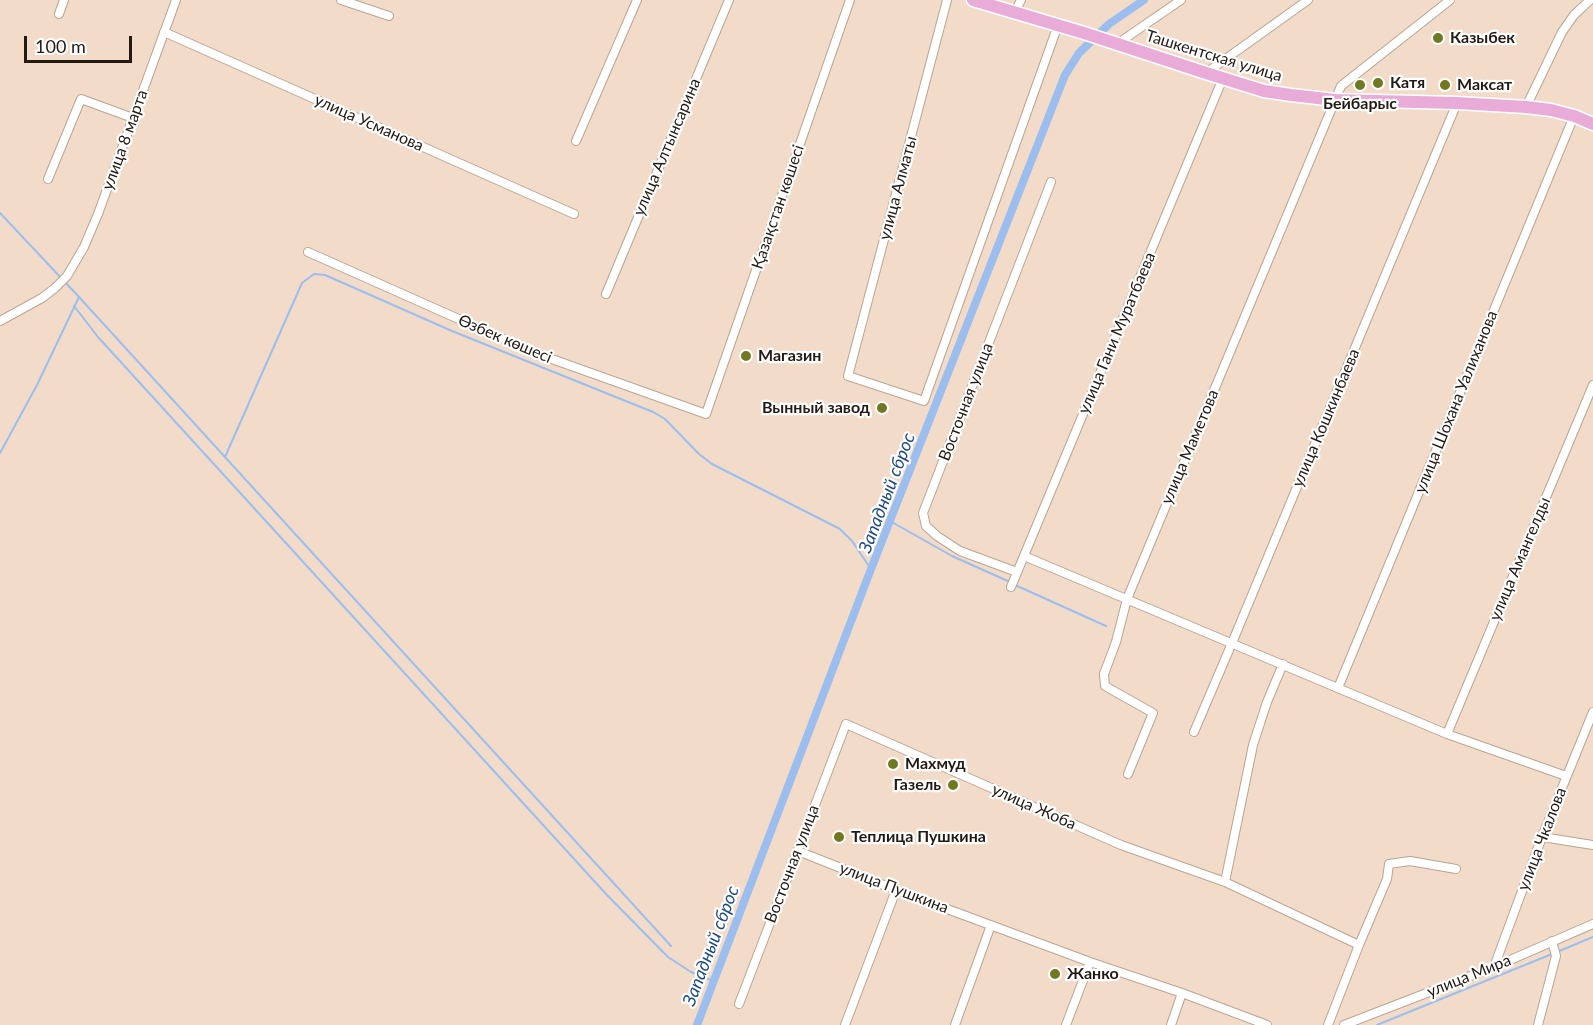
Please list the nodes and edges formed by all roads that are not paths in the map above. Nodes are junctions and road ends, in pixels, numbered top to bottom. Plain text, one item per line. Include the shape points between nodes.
1 (64, 0) edge
2 (176, 0) edge
3 (342, 0) edge
4 (637, 0) edge
5 (729, 0) edge
6 (850, 0) edge
7 (947, 0) edge
8 (974, 0) edge
9 (1021, 0) edge
10 (1181, 0) edge
11 (1308, 0) edge
12 (1450, 0) edge
13 (1590, 0) edge
14 (366, 4) edge
15 (1015, 12) junction
16 (59, 14) dead end
17 (389, 16) dead end
18 (1058, 25) junction
19 (164, 32) junction
20 (1113, 43) junction
21 (1206, 73) junction
22 (1223, 78) junction
23 (1335, 100) junction
24 (1457, 103) junction
25 (1526, 107) junction
26 (1574, 116) junction
27 (133, 118) junction
28 (1593, 124) edge
29 (576, 141) dead end
30 (48, 179) dead end
31 (1051, 182) dead end
32 (574, 214) dead end
33 (308, 252) dead end
34 (606, 294) dead end
35 (0, 321) edge
36 (1593, 385) edge
37 (706, 414) joint
38 (1024, 555) junction
39 (1017, 572) junction
40 (1011, 587) dead end
41 (1127, 599) junction
42 (1232, 643) junction
43 (1283, 664) junction
44 (1338, 688) junction
45 (1593, 712) edge
46 (846, 724) joint
47 (1194, 732) dead end
48 (1447, 734) junction
49 (1128, 774) dead end
50 (1566, 776) junction
51 (1542, 837) junction
52 (1593, 845) edge
53 (798, 851) junction
54 (1456, 869) dead end
55 (1225, 882) junction
56 (896, 890) junction
57 (1593, 924) edge
58 (991, 925) junction
59 (1552, 941) junction
60 (1359, 945) junction
61 (1090, 962) junction
62 (1494, 967) junction
63 (1182, 993) junction
64 (739, 1004) dead end
65 (844, 1025) edge
66 (955, 1025) edge
67 (1066, 1025) edge
68 (1171, 1025) edge
69 (1267, 1025) edge
70 (1328, 1025) edge
71 (1344, 1025) edge
72 (1538, 1025) edge

1 - 16 street
2 - 19 street, улица 8 марта
3 - 14 street
4 - 29 street
5 - 34 street, улица Алтынсарина
6 - 37 street, Қазақстан көшесі
7 - 18 street, улица Алматы via 848,376 924,401
8 - 15 main road, Ташкентская улица
9 - 15 street
10 - 20 street
11 - 21 street
12 - 23 street, улица Маметова via 1341,86
13 - 25 street via 1562,32
14 - 17 street
15 - 18 main road, Ташкентская улица
18 - 20 main road, Ташкентская улица
19 - 27 street, улица 8 марта
19 - 32 street, улица Усманова
20 - 21 main road, Ташкентская улица
21 - 22 main road, Ташкентская улица
22 - 23 main road, Ташкентская улица via 1271,92
22 - 38 street, улица Гани Муратбаева
23 - 24 main road, Ташкентская улица
23 - 41 street, улица Маметова
24 - 25 main road, Ташкентская улица
24 - 42 street, улица Кошкинбаева
25 - 26 main road, Ташкентская улица
26 - 28 main road, Ташкентская улица
26 - 44 street, улица Шохана Уалиханова
27 - 30 street via 81,99
27 - 35 street, улица 8 марта via 98,214 68,276 42,298
31 - 39 street, Восточная улица via 923,513 926,526 960,551
33 - 37 street, Өзбек көшесі via 535,353
36 - 48 street, улица Амангелды
38 - 39 street, улица Гани Муратбаева
38 - 41 street
39 - 40 street, улица Гани Муратбаева
41 - 42 street
41 - 49 street, улица Маметова via 1104,674 1105,686 1153,713
42 - 43 street
42 - 47 street, улица Кошкинбаева
43 - 44 street
43 - 55 street via 1253,745
44 - 48 street
45 - 50 street, улица Чкалова
46 - 53 street, Восточная улица
46 - 55 street, улица Жоба via 1121,845
48 - 50 street
50 - 51 street, улица Чкалова
51 - 52 street
51 - 62 street, улица Чкалова
53 - 56 street, улица Пушкина
53 - 64 street, Восточная улица
54 - 60 street via 1410,861 1389,864 1387,879
55 - 60 street, улица Жоба
56 - 58 street, улица Пушкина
56 - 65 street
57 - 59 street, улица Мира
58 - 61 street, улица Пушкина
58 - 66 street
59 - 62 street, улица Мира
59 - 72 street via 1556,956
60 - 70 street
61 - 63 street, улица Пушкина
61 - 67 street
62 - 71 street, улица Мира
63 - 68 street
63 - 69 street, улица Пушкина

